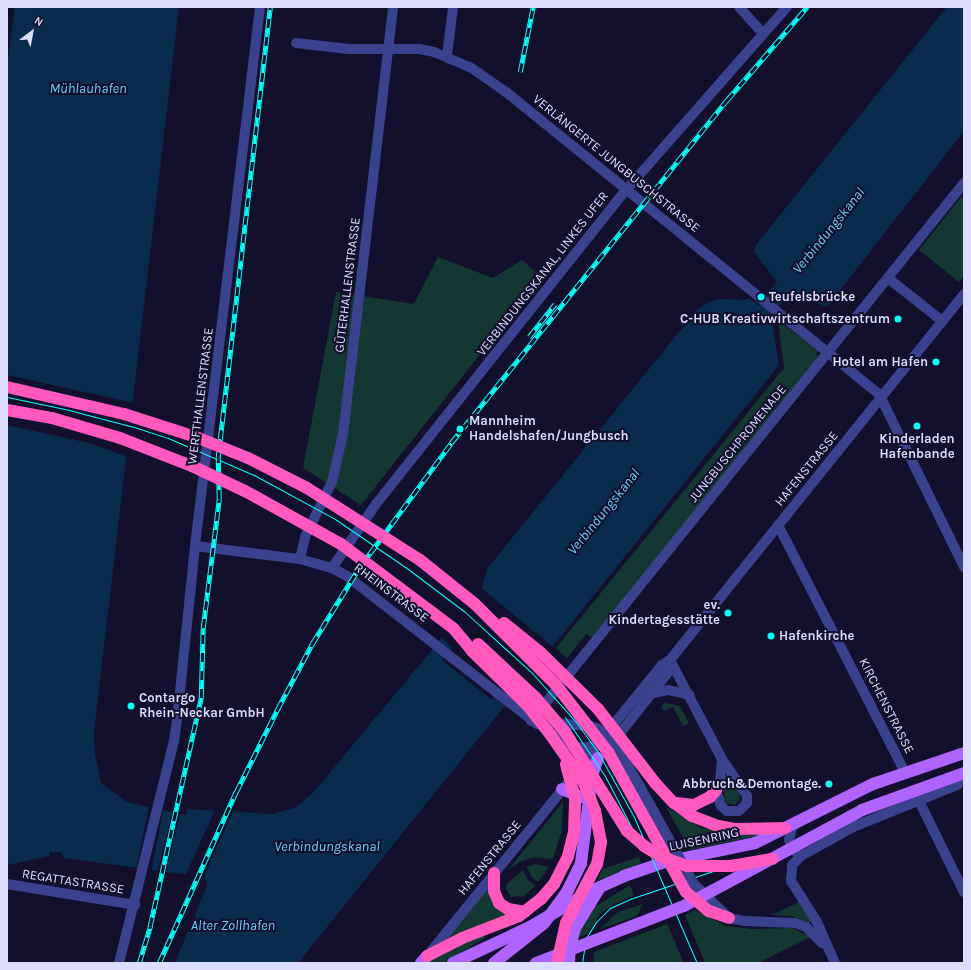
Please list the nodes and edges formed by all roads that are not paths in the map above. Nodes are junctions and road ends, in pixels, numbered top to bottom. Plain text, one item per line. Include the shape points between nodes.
1 (260, 7) edge
2 (393, 7) edge
3 (453, 7) edge
4 (739, 7) edge
5 (787, 7) edge
6 (763, 34) junction
7 (296, 43) dead end
8 (388, 49) junction
9 (447, 56) junction
10 (964, 183) edge
11 (627, 189) junction
12 (888, 278) junction
13 (964, 294) edge
14 (942, 321) junction
15 (829, 353) junction
16 (7, 388) edge
17 (881, 397) junction
18 (7, 410) edge
19 (778, 525) junction
20 (195, 546) junction
21 (300, 559) junction
22 (964, 567) edge
23 (332, 568) junction
24 (475, 604) junction
25 (453, 628) junction
26 (670, 660) junction
27 (651, 694) junction
28 (689, 695) junction
29 (532, 721) junction
30 (605, 734) junction
31 (614, 742) junction
32 (566, 750) junction
33 (596, 753) junction
34 (964, 753) edge
35 (722, 759) junction
36 (576, 772) junction
37 (905, 772) junction
38 (964, 773) edge
39 (964, 778) edge
40 (562, 788) junction
41 (716, 790) junction
42 (918, 799) junction
43 (674, 803) junction
44 (588, 806) junction
45 (789, 826) junction
46 (800, 856) junction
47 (772, 859) junction
48 (494, 873) junction
49 (7, 884) edge
50 (600, 886) junction
51 (964, 892) edge
52 (134, 905) junction
53 (524, 912) junction
54 (731, 918) junction
55 (826, 947) junction
56 (424, 960) edge
57 (569, 961) edge
58 (119, 963) edge
59 (453, 963) edge
60 (494, 963) edge
61 (536, 963) edge
62 (557, 963) edge
63 (835, 963) edge

1 - 20 street, WERFTHALLENSTRASSE
2 - 8 street, GÜTERHALLENSTRASSE
3 - 9 street
4 - 6 street
5 - 6 street, VERBINDUNGSKANAL, LINKES UFER
6 - 11 street, VERBINDUNGSKANAL, LINKES UFER
7 - 8 street, VERLÄNGERTE JUNGBUSCHSTRASSE via 349,49
8 - 9 street, VERLÄNGERTE JUNGBUSCHSTRASSE via 419,49
8 - 21 street, GÜTERHALLENSTRASSE via 343,434 332,482 305,537
9 - 11 street, VERLÄNGERTE JUNGBUSCHSTRASSE via 470,67 506,92
10 - 12 street, JUNGBUSCHPROMENADE
11 - 15 street, VERLÄNGERTE JUNGBUSCHSTRASSE
11 - 23 street, VERBINDUNGSKANAL, LINKES UFER via 376,504
12 - 14 street
12 - 15 street, JUNGBUSCHPROMENADE
13 - 14 street, HAFENSTRASSE
14 - 17 street, HAFENSTRASSE
15 - 17 street, VERLÄNGERTE JUNGBUSCHSTRASSE
15 - 29 street, JUNGBUSCHPROMENADE
16 - 24 highway, bridge via 124,414 196,436 248,458 301,484 364,522 420,560
17 - 19 street, HAFENSTRASSE
17 - 22 street
18 - 25 highway, bridge via 52,418 120,438 192,466 246,491 341,544
19 - 26 street, HAFENSTRASSE
19 - 37 street, KIRCHENSTRASSE
20 - 21 street, RHEINSTRASSE
20 - 52 street, WERFTHALLENSTRASSE via 178,711
21 - 23 street, RHEINSTRASSE
23 - 29 street, RHEINSTRASSE via 365,587
24 - 43 highway, bridge via 540,652 572,681 603,714 656,784
24 - 54 highway, bridge via 556,685 587,723 627,785 686,892 709,911
25 - 32 highway, bridge via 528,706
25 - 47 highway, bridge via 478,644 545,709 580,753 627,830 644,846 662,857 687,866 731,866
26 - 27 street, HAFENSTRASSE via 669,671
26 - 28 street
26 - 30 street, HAFENSTRASSE via 662,665
27 - 28 street via 668,690
27 - 31 street, HAFENSTRASSE
28 - 35 street
29 - 30 street via 590,726
29 - 32 street
30 - 31 street
30 - 33 street, HAFENSTRASSE
31 - 33 street, HAFENSTRASSE
31 - 54 street, bridge via 694,884 704,897
32 - 33 street
32 - 36 street
32 - 53 highway, bridge via 575,798 575,827 568,856 554,884
32 - 62 highway, bridge via 590,797 601,842 597,864 562,934
33 - 36 street, HAFENSTRASSE
33 - 44 main road
34 - 37 main road, LUISENRING
35 - 41 street via 720,781
35 - 41 street via 748,796 747,803 739,811 727,811 721,806
36 - 40 street, HAFENSTRASSE
37 - 45 main road, LUISENRING via 873,784
38 - 47 main road, bridge via 862,810
39 - 42 street via 957,785
40 - 44 main road via 581,797
40 - 48 street, HAFENSTRASSE
41 - 43 highway via 702,802
42 - 46 street via 866,821
42 - 51 street
43 - 45 highway via 704,822 735,829
44 - 60 main road, bridge via 587,832 581,863 568,890 545,922
45 - 46 street via 789,840
45 - 50 main road, LUISENRING via 740,848 665,862
46 - 55 street via 792,865 791,881 816,922
47 - 61 main road, bridge via 684,906
48 - 53 highway via 494,891 499,903 508,909
48 - 56 street, HAFENSTRASSE
49 - 52 street, REGATTASTRASSE
50 - 57 main road via 575,928
50 - 59 main road, LUISENRING via 530,927
52 - 58 street, WERFTHALLENSTRASSE
53 - 56 highway via 462,938
54 - 55 street via 795,923 814,933
55 - 63 street

